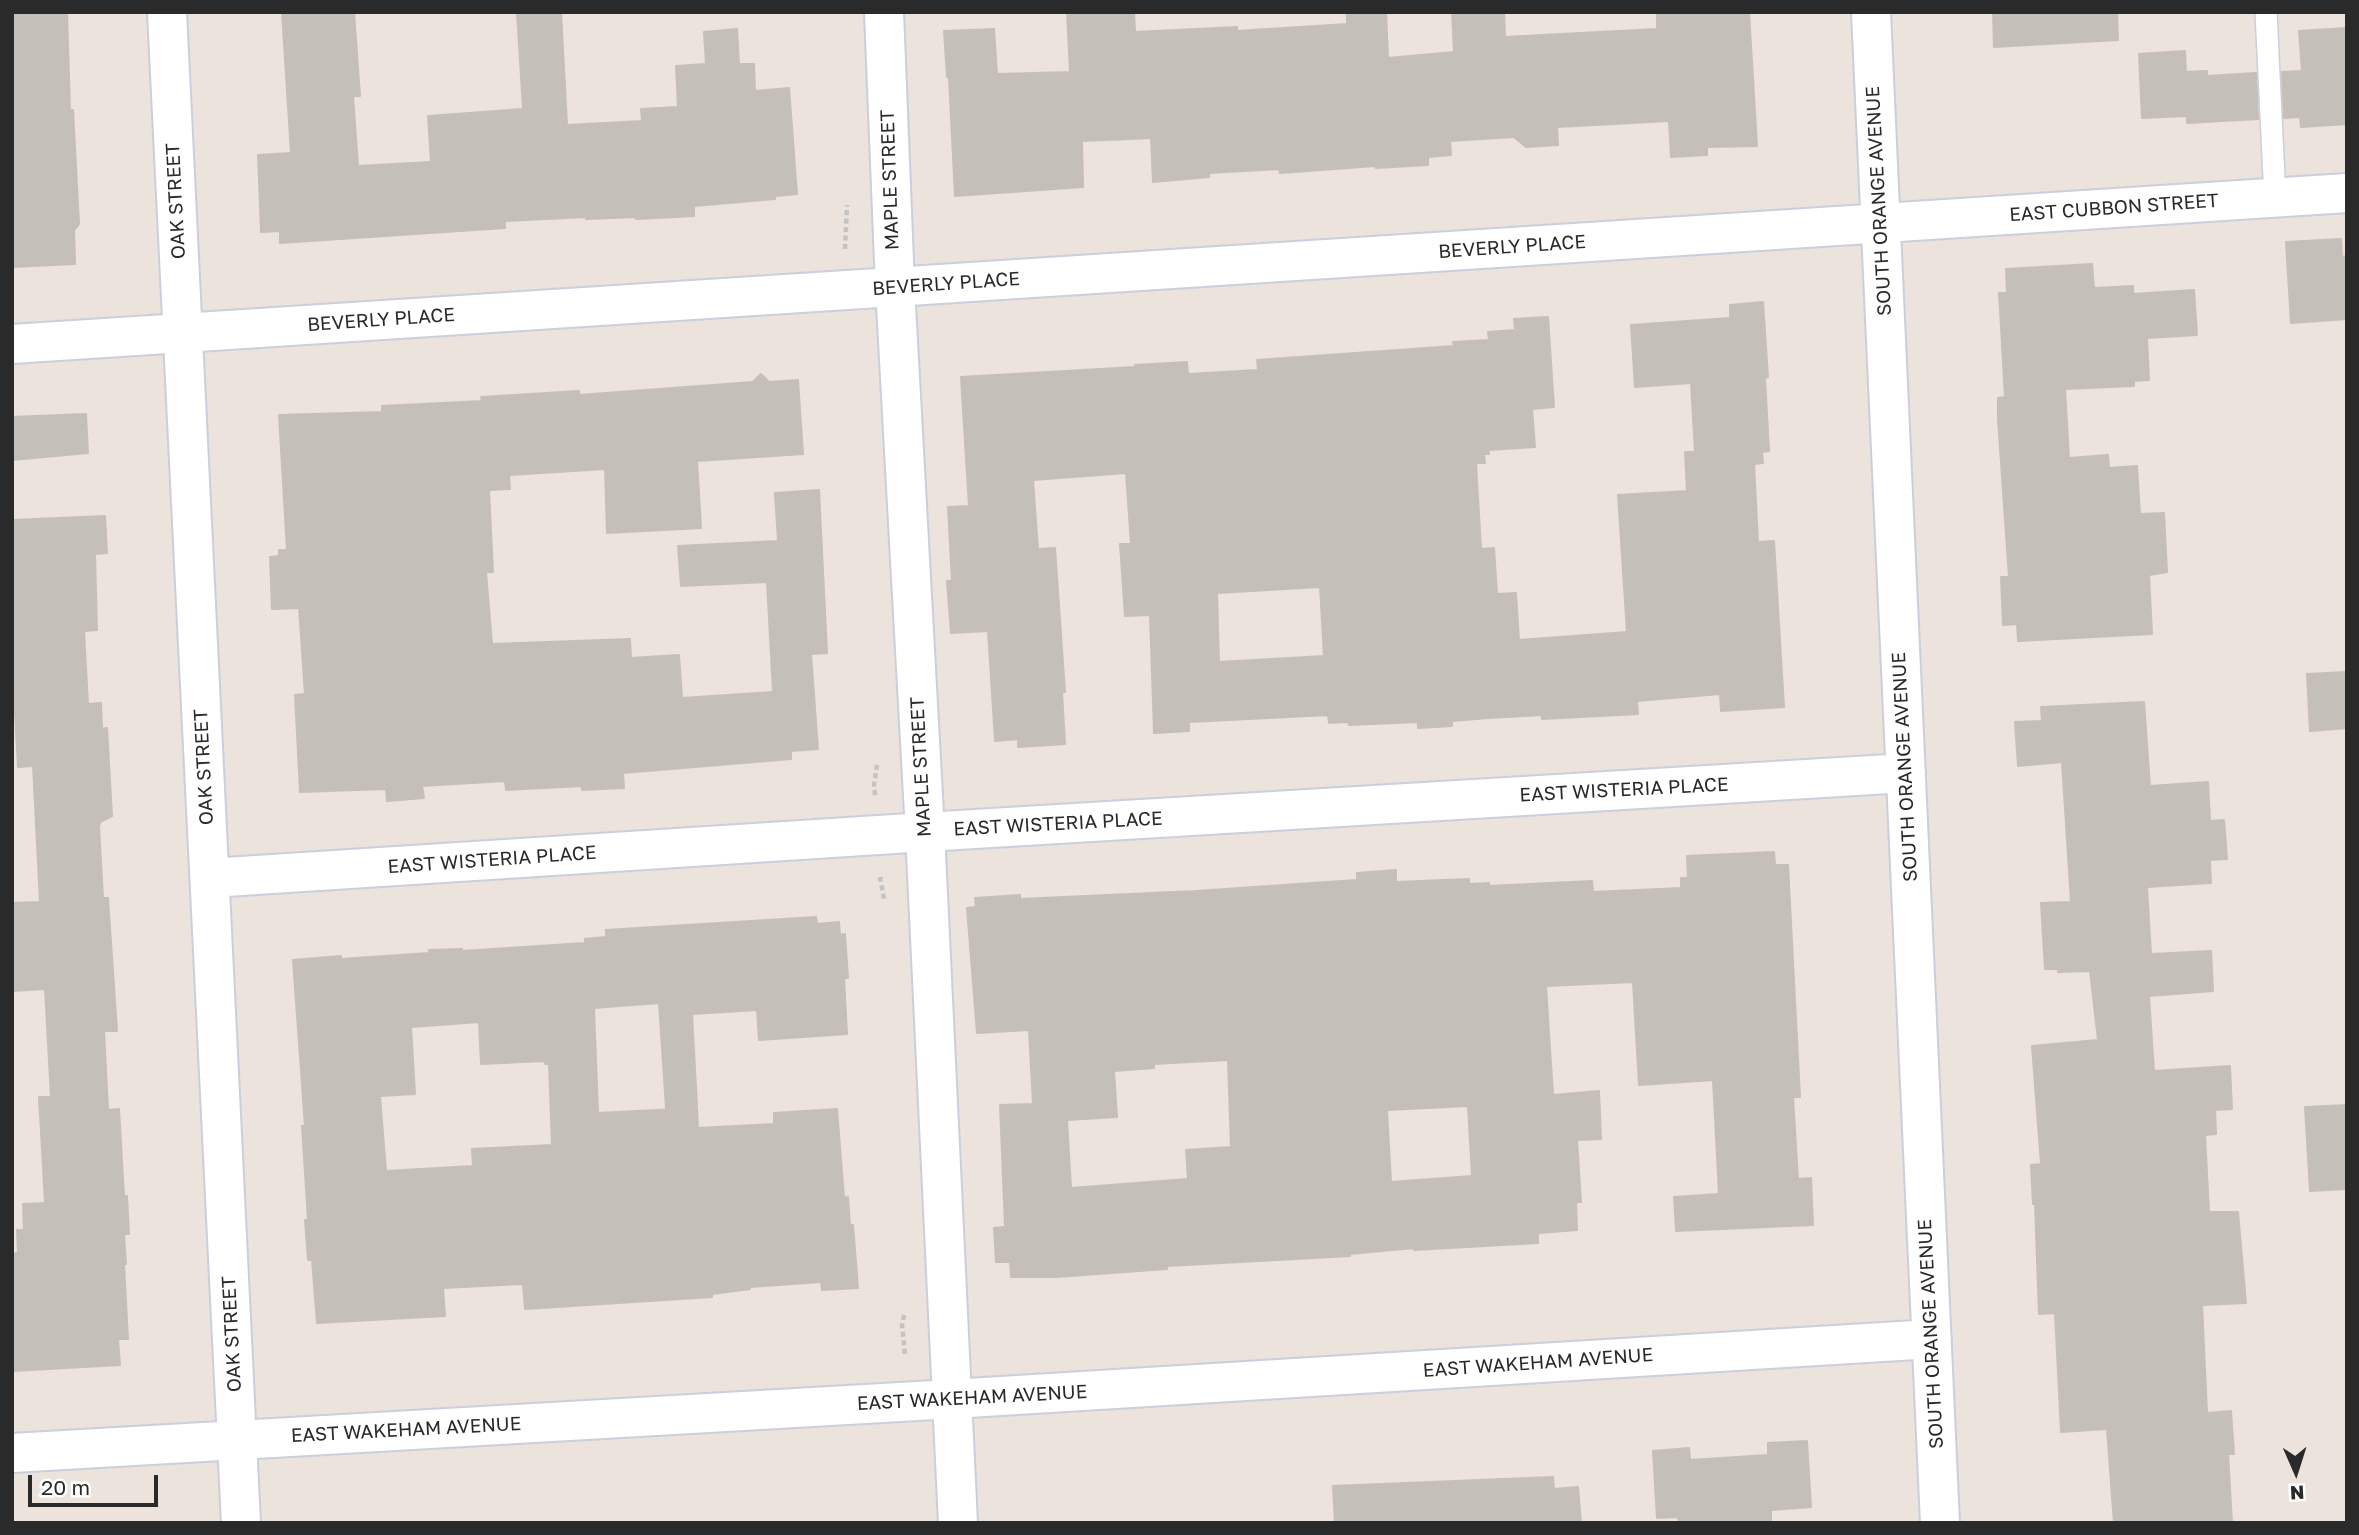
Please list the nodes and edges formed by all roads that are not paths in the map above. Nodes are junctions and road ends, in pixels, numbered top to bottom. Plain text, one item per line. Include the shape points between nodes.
1 (167, 12) edge
2 (884, 12) edge
3 (1871, 12) edge
4 (2266, 12) edge
5 (2347, 193) edge
6 (2275, 198) junction
7 (1880, 223) junction
8 (894, 287) junction
9 (183, 333) junction
10 (12, 344) edge
11 (1906, 773) junction
12 (925, 832) junction
13 (210, 878) junction
14 (1932, 1339) junction
15 (952, 1399) junction
16 (237, 1440) junction
17 (12, 1452) edge
18 (241, 1523) edge
19 (958, 1523) edge
20 (1940, 1523) edge

1 - 9 street, OAK STREET
2 - 8 street, MAPLE STREET
3 - 7 street, SOUTH ORANGE AVENUE
4 - 6 lane
5 - 6 street, EAST CUBBON STREET
6 - 7 street, EAST CUBBON STREET
7 - 8 street, BEVERLY PLACE
7 - 11 street, SOUTH ORANGE AVENUE
8 - 9 street, BEVERLY PLACE
8 - 12 street, MAPLE STREET
9 - 10 street, BEVERLY PLACE
9 - 13 street, OAK STREET
11 - 12 street, EAST WISTERIA PLACE
11 - 14 street, SOUTH ORANGE AVENUE
12 - 13 street, EAST WISTERIA PLACE
12 - 15 street, MAPLE STREET
13 - 16 street, OAK STREET
14 - 15 street, EAST WAKEHAM AVENUE
14 - 20 street, SOUTH ORANGE AVENUE
15 - 16 street, EAST WAKEHAM AVENUE
15 - 19 street, MAPLE STREET
16 - 17 street, EAST WAKEHAM AVENUE
16 - 18 street, OAK STREET

